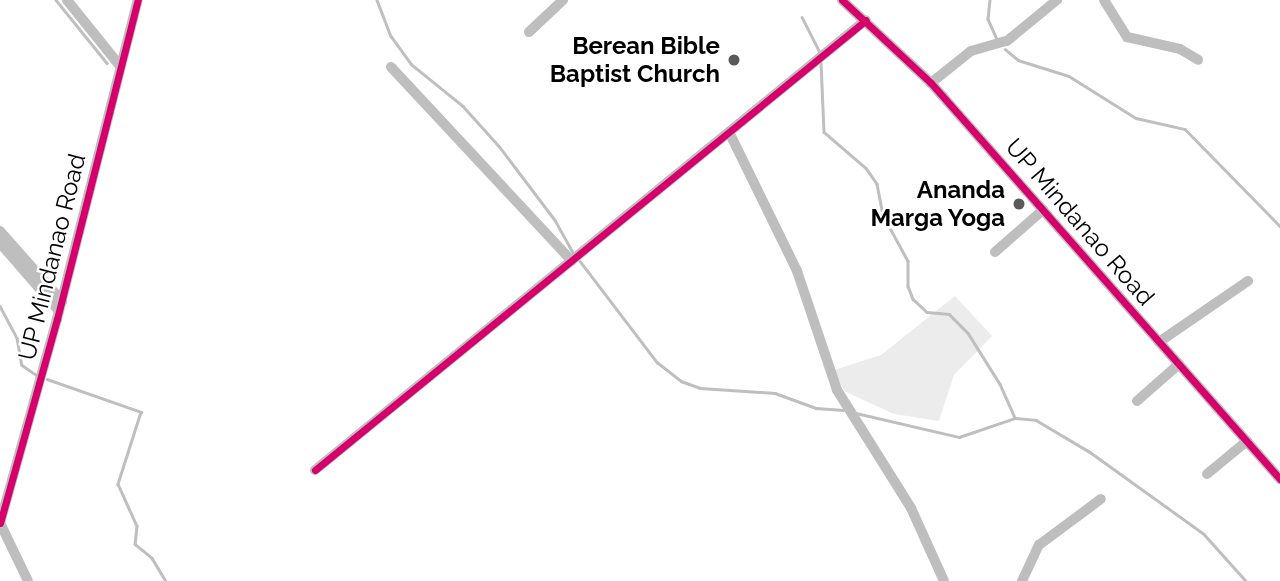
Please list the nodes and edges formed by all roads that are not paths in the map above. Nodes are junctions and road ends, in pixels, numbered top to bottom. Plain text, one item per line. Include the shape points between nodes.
1 (67, 0) edge
2 (138, 0) edge
3 (563, 0) edge
4 (842, 0) edge
5 (1058, 0) edge
6 (1104, 0) edge
7 (866, 20) junction
8 (529, 32) dead end
9 (1198, 60) dead end
10 (120, 66) junction
11 (391, 67) dead end
12 (931, 83) junction
13 (729, 132) junction
14 (1044, 210) junction
15 (0, 231) edge
16 (0, 243) edge
17 (995, 252) dead end
18 (572, 261) junction
19 (38, 281) junction
20 (1248, 281) dead end
21 (61, 306) junction
22 (1159, 342) junction
23 (1179, 364) junction
24 (1137, 401) dead end
25 (1247, 442) junction
26 (314, 470) dead end
27 (1207, 474) dead end
28 (1280, 479) edge
29 (1101, 499) dead end
30 (0, 523) edge
31 (28, 581) edge
32 (944, 581) edge
33 (1021, 581) edge

1 - 10 street
2 - 10 street, UP Mindanao Road
3 - 8 street
4 - 7 street, UP Mindanao Road
5 - 12 street via 1007,41 971,51
6 - 9 street via 1127,37 1180,49
7 - 12 street, UP Mindanao Road
7 - 13 street
10 - 21 street, UP Mindanao Road
11 - 18 street
12 - 14 street, UP Mindanao Road
13 - 18 street
13 - 32 street via 797,271 837,390 911,508
14 - 17 street
14 - 22 street, UP Mindanao Road
15 - 19 street
16 - 19 street
18 - 26 street
19 - 21 street
20 - 22 street
21 - 30 street, UP Mindanao Road
22 - 23 street, UP Mindanao Road
23 - 24 street
23 - 25 street, UP Mindanao Road
25 - 27 street
25 - 28 street, UP Mindanao Road
29 - 33 street via 1039,544
30 - 31 street

